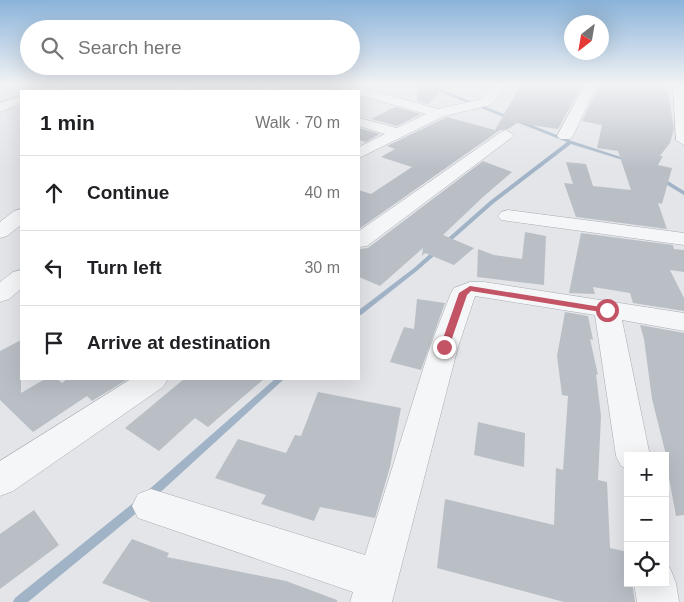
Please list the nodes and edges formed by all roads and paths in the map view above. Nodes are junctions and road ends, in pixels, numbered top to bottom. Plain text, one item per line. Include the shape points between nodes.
1 (442, 112) edge
2 (577, 112) edge
3 (682, 112) edge
4 (360, 122) edge
5 (399, 134) junction
6 (506, 135) dead end
7 (565, 136) dead end
8 (684, 140) edge
9 (360, 153) edge
10 (20, 216) edge
11 (508, 216) dead end
12 (0, 232) edge
13 (684, 239) edge
14 (360, 240) edge
15 (20, 278) edge
16 (0, 294) edge
17 (607, 310) junction
18 (684, 322) edge
19 (151, 380) edge
20 (633, 452) edge
21 (5, 468) edge
22 (151, 506) dead end
23 (656, 587) edge
24 (374, 591) edge
25 (658, 602) edge

1 - 5 street
2 - 7 street
3 - 8 street
4 - 5 street
5 - 9 street
6 - 14 street
10 - 12 street
11 - 13 street
15 - 16 street
17 - 18 street
17 - 20 street
17 - 24 street via 484,289 470,288 463,293 444,347
19 - 21 street
22 - 24 street
23 - 25 street

